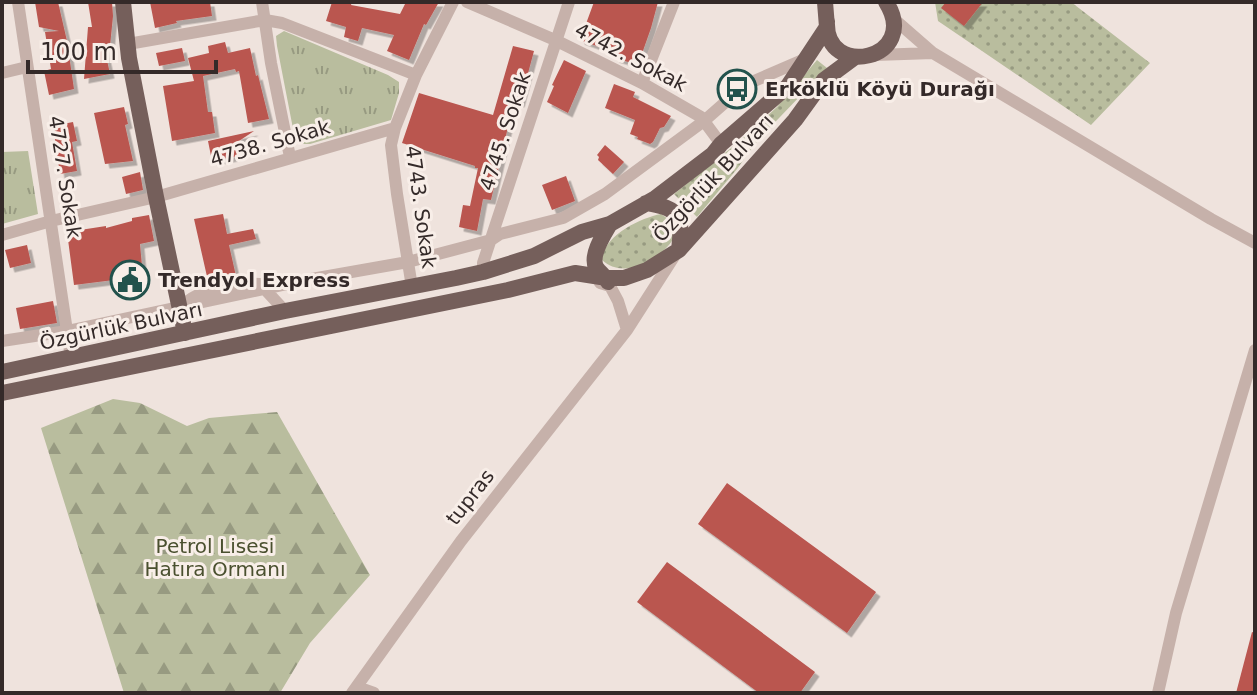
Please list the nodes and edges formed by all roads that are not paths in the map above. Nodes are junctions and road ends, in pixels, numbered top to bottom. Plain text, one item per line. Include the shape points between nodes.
1 (18, 2) edge
2 (123, 2) edge
3 (262, 2) edge
4 (453, 2) edge
5 (467, 2) edge
6 (569, 2) edge
7 (674, 2) edge
8 (825, 2) edge
9 (835, 2) edge
10 (886, 2) edge
11 (902, 2) edge
12 (894, 19) junction
13 (265, 20) junction
14 (827, 27) junction
15 (555, 40) junction
16 (128, 44) junction
17 (933, 53) junction
18 (875, 55) junction
19 (855, 57) junction
20 (808, 58) junction
21 (27, 67) junction
22 (2, 73) edge
23 (416, 75) junction
24 (642, 83) junction
25 (704, 121) junction
26 (395, 128) junction
27 (721, 144) junction
28 (290, 157) junction
29 (156, 197) junction
30 (646, 203) junction
31 (51, 221) junction
32 (610, 224) junction
33 (2, 235) edge
34 (491, 240) junction
35 (1255, 243) edge
36 (679, 250) junction
37 (408, 262) junction
38 (483, 272) junction
39 (575, 273) joint
40 (608, 282) junction
41 (412, 287) junction
42 (264, 289) junction
43 (180, 307) junction
44 (285, 311) junction
45 (627, 330) junction
46 (67, 331) junction
47 (185, 333) junction
48 (2, 341) edge
49 (1255, 350) edge
50 (71, 358) junction
51 (2, 372) edge
52 (2, 393) edge
53 (355, 690) edge
54 (374, 693) edge
55 (1158, 693) edge

1 - 21 street, 4727. Sokak
2 - 16 main road
3 - 13 street
4 - 23 street, 4743. Sokak
5 - 15 street, 4742. Sokak
6 - 15 street, 4745. Sokak
7 - 24 street
8 - 14 main road
9 - 14 main road, Özgürlük Bulvarı
10 - 12 main road
11 - 12 main road
12 - 17 street
12 - 18 main road via 890,40
13 - 16 street
13 - 23 street
13 - 28 street
14 - 19 main road via 833,44
14 - 20 main road, Özgürlük Bulvarı
15 - 24 street, 4742. Sokak
15 - 34 street, 4745. Sokak
16 - 29 main road
17 - 18 street
17 - 35 street
18 - 19 main road
19 - 36 main road, Özgörlük Bulvarı via 824,80
20 - 25 street via 745,85
20 - 27 main road, Özgürlük Bulvarı via 788,86
21 - 22 street
21 - 31 street, 4727. Sokak
23 - 26 street, 4743. Sokak
24 - 25 street, 4742. Sokak
25 - 27 street, 4742. Sokak
25 - 34 street via 563,218
26 - 28 street, 4738. Sokak
26 - 37 street, 4743. Sokak via 391,145
27 - 30 main road, Özgürlük Bulvarı
28 - 29 street, 4738. Sokak
29 - 31 street, 4738. Sokak
29 - 43 main road
30 - 32 main road, Özgürlük Bulvarı
30 - 36 main road via 676,214
31 - 33 street, 4738. Sokak
31 - 46 street, 4727. Sokak
32 - 38 main road, Özgürlük Bulvarı
32 - 40 main road via 594,258
34 - 37 street
34 - 38 street, 4745. Sokak
36 - 40 main road, Özgörlük Bulvarı via 647,270
36 - 45 street, tupras
37 - 41 street, 4743. Sokak
37 - 42 street
38 - 41 main road, Özgürlük Bulvarı
39 - 40 main road, Özgörlük Bulvarı
39 - 52 main road, Özgürlük Bulvarı
40 - 45 street
41 - 44 main road, Özgürlük Bulvarı
42 - 43 street via 240,283 215,288 197,293
42 - 44 street
43 - 46 street
43 - 47 main road
44 - 47 main road, Özgürlük Bulvarı
45 - 53 street, tupras via 461,541
46 - 48 street
46 - 50 street, 4727. Sokak
47 - 50 main road, Özgürlük Bulvarı
49 - 55 street via 1176,613
50 - 51 main road, Özgürlük Bulvarı
53 - 54 street

